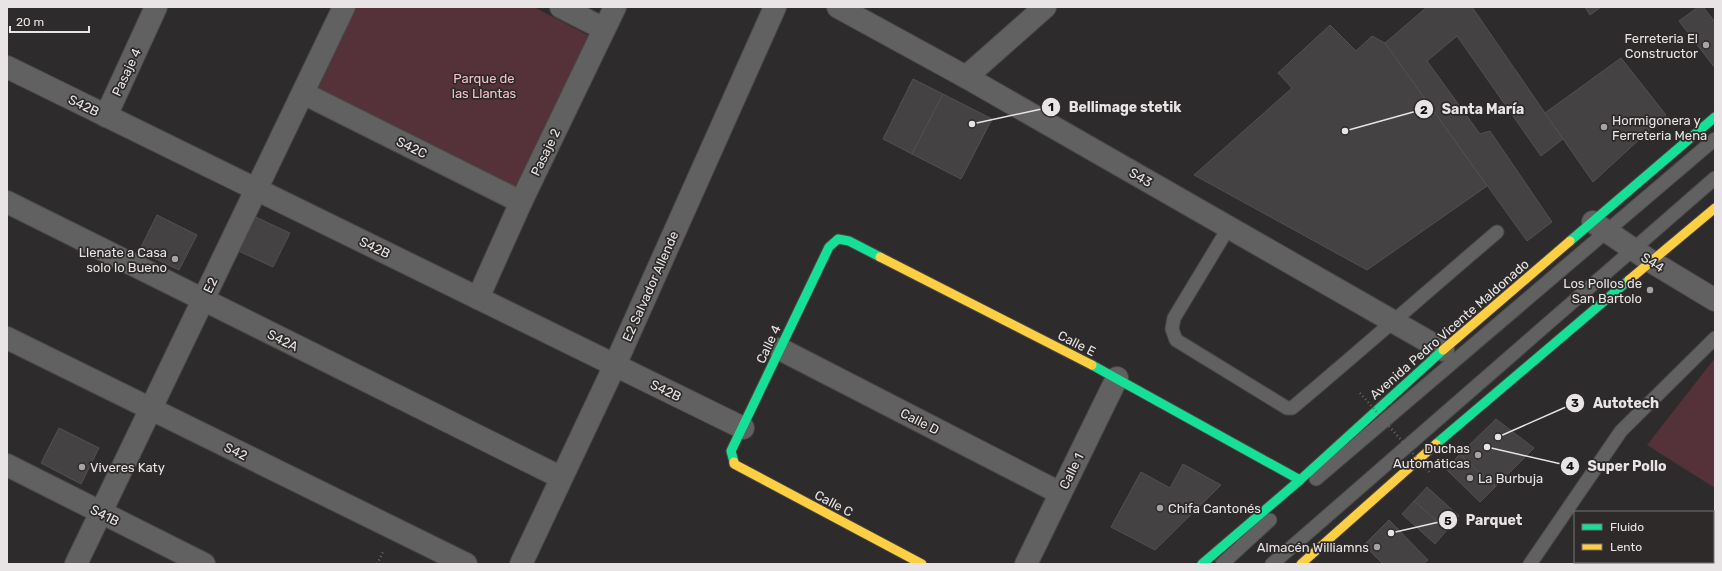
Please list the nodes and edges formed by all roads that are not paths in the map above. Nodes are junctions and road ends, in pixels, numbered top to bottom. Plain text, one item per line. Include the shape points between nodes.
1 (156, 7) edge
2 (344, 7) edge
3 (561, 7) edge
4 (615, 7) edge
5 (775, 7) edge
6 (838, 7) edge
7 (1045, 7) edge
8 (604, 29) junction
9 (7, 67) edge
10 (966, 77) junction
11 (303, 93) junction
12 (106, 116) junction
13 (1715, 117) edge
14 (1715, 139) edge
15 (1715, 178) edge
16 (256, 189) junction
17 (7, 202) edge
18 (521, 202) junction
19 (1715, 208) edge
20 (1600, 226) junction
21 (1229, 227) junction
22 (1498, 232) dead end
23 (838, 239) joint
24 (1633, 249) junction
25 (1652, 262) junction
26 (478, 298) junction
27 (203, 300) junction
28 (1715, 300) edge
29 (1393, 321) junction
30 (7, 338) edge
31 (1715, 338) edge
32 (780, 349) junction
33 (1443, 350) junction
34 (615, 365) junction
35 (1117, 378) junction
36 (151, 409) junction
37 (743, 428) junction
38 (734, 464) joint
39 (7, 465) edge
40 (560, 477) junction
41 (1300, 480) junction
42 (1060, 493) junction
43 (101, 512) junction
44 (76, 564) edge
45 (204, 564) edge
46 (466, 564) edge
47 (521, 564) edge
48 (922, 564) edge
49 (1026, 564) edge
50 (1202, 564) edge
51 (1222, 564) edge
52 (1272, 564) edge
53 (1301, 564) edge
54 (1530, 564) edge

1 - 12 street, Pasaje 4
2 - 11 street, E2
3 - 8 street
4 - 8 street, Pasaje 2
5 - 34 street, E2 Salvador Allende
6 - 10 street, S43
7 - 10 street
8 - 18 street, Pasaje 2
9 - 12 street, S42B
10 - 21 street, S43
11 - 16 street, E2
11 - 18 street, S42C
12 - 16 street, S42B
13 - 20 main road, Avenida Pedro Vicente Maldonado
14 - 20 lane
15 - 24 lane
16 - 26 street, S42B
16 - 27 street, E2
17 - 27 street, S42A
18 - 26 street, Pasaje 2
19 - 25 main road
20 - 24 street, S44
20 - 33 main road, Avenida Pedro Vicente Maldonado
20 - 51 lane
21 - 29 street, S43
21 - 29 lane via 1174,318 1172,329 1176,340 1281,405 1292,408
22 - 29 lane
23 - 32 main road, Calle 4 via 829,248
23 - 35 main road, Calle E via 848,241
24 - 25 street, S44
24 - 52 lane
25 - 28 street, S44
25 - 53 main road via 1429,450
26 - 34 street, S42B
27 - 36 street, E2
27 - 40 street, S42A
29 - 33 street, S43
30 - 36 street, S42
31 - 54 lane via 1621,431
32 - 37 main road, Calle 4
32 - 42 street, Calle D
33 - 41 main road, Avenida Pedro Vicente Maldonado
34 - 37 street, S42B
34 - 40 street, E2 Salvador Allende
35 - 41 main road, Calle E
35 - 42 street, Calle 1
36 - 43 street, E2
36 - 46 street, S42
37 - 38 main road, Calle 4 via 731,451
38 - 48 main road, Calle C
39 - 43 street, S41B
40 - 47 street, E2 Salvador Allende
41 - 50 main road, Avenida Pedro Vicente Maldonado
42 - 49 street, Calle 1
43 - 44 street, E2
43 - 45 street, S41B

